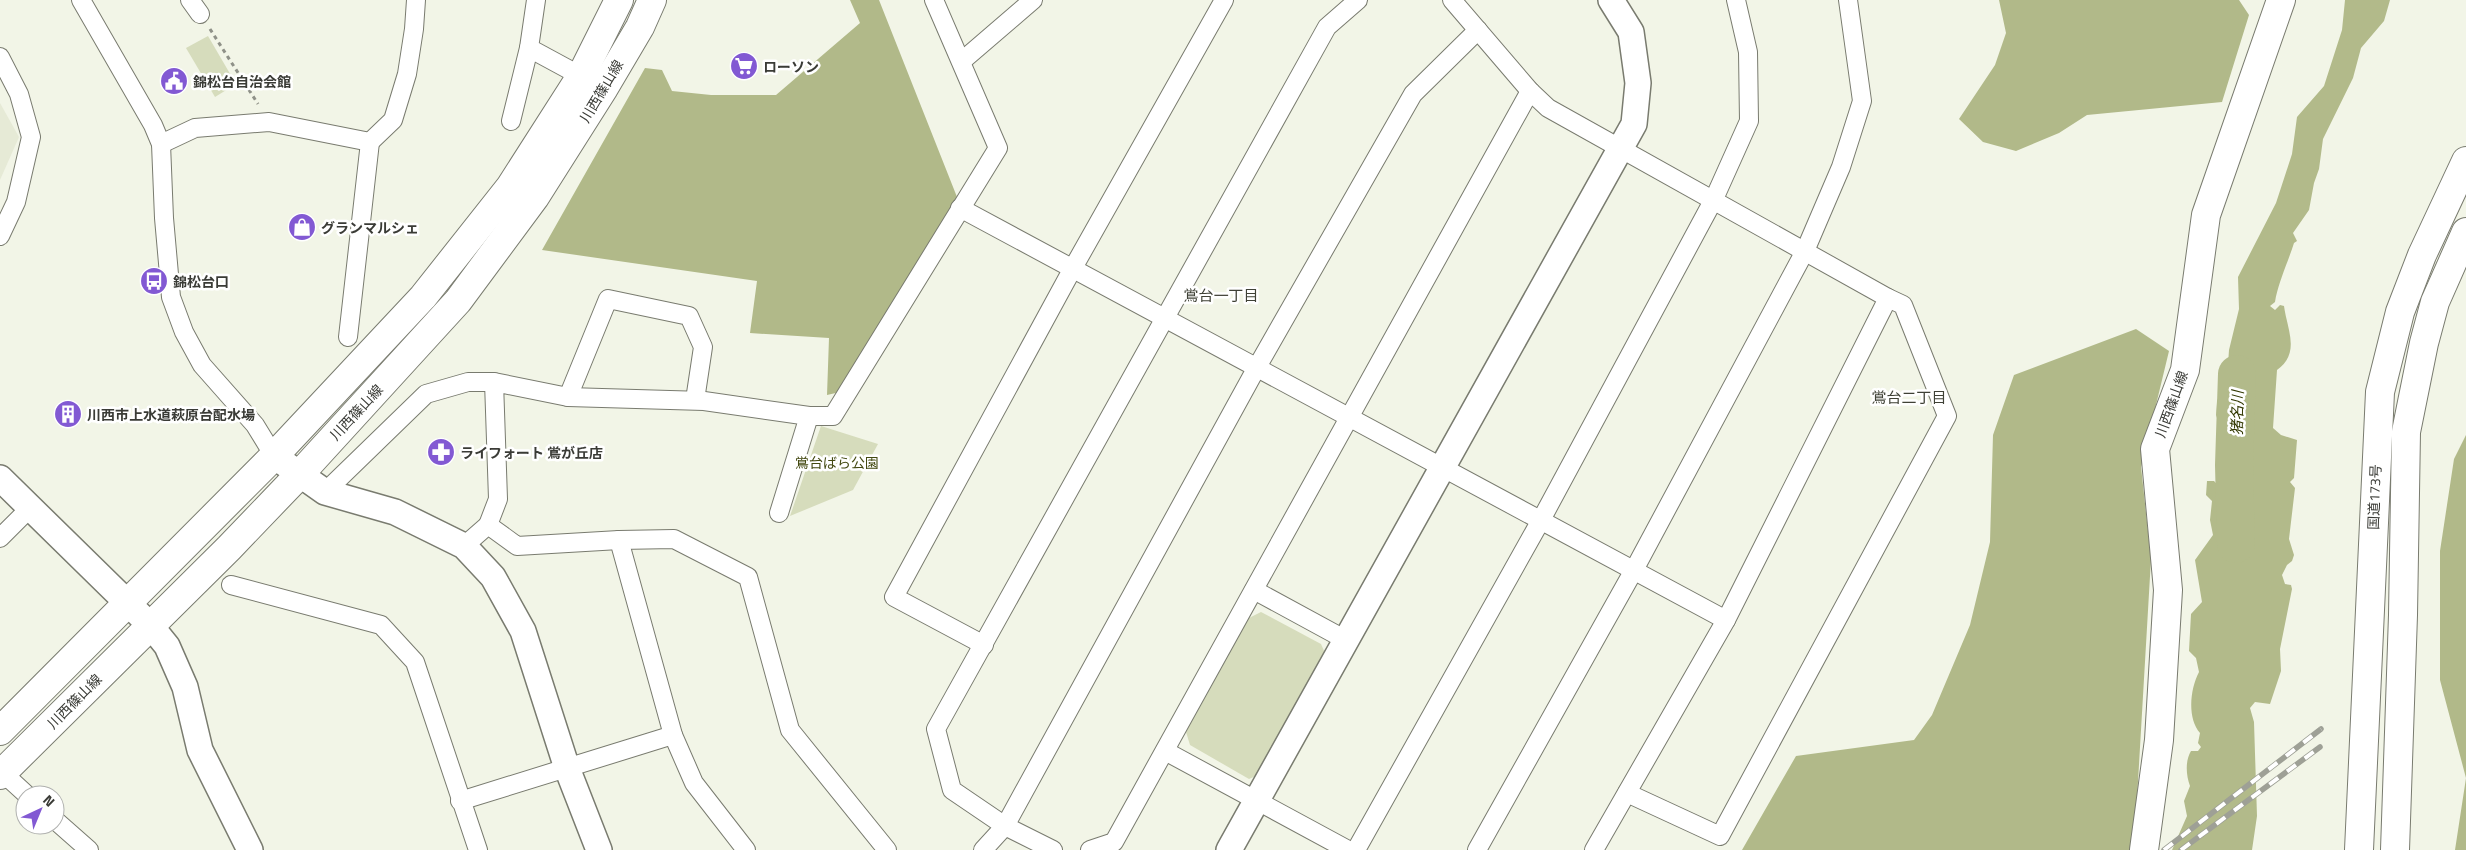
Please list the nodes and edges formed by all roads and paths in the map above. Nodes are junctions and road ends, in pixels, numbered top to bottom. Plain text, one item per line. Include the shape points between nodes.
1 (81, 0) edge
2 (416, 0) edge
3 (536, 0) edge
4 (619, 0) edge
5 (652, 0) edge
6 (934, 0) edge
7 (1033, 0) edge
8 (1224, 0) edge
9 (1358, 0) edge
10 (1452, 0) edge
11 (1611, 0) edge
12 (1736, 0) edge
13 (1848, 0) edge
14 (2281, 0) edge
15 (195, 7) edge
16 (1478, 30) junction
17 (529, 48) junction
18 (0, 57) edge
19 (962, 61) junction
20 (592, 82) junction
21 (1530, 91) junction
22 (269, 122) junction
23 (511, 122) dead end
24 (370, 142) junction
25 (162, 144) junction
26 (1621, 147) junction
27 (2466, 161) edge
28 (1714, 199) junction
29 (960, 208) junction
30 (2466, 232) edge
31 (0, 236) edge
32 (1805, 251) junction
33 (1073, 268) junction
34 (1888, 298) junction
35 (1166, 318) junction
36 (348, 337) dead end
37 (1257, 367) junction
38 (494, 382) junction
39 (568, 397) junction
40 (695, 400) junction
41 (809, 416) junction
42 (1350, 417) junction
43 (274, 456) junction
44 (1443, 466) junction
45 (299, 475) junction
46 (0, 478) edge
47 (326, 492) junction
48 (31, 507) junction
49 (778, 513) dead end
50 (1541, 520) junction
51 (488, 524) junction
52 (0, 538) edge
53 (619, 540) junction
54 (464, 546) junction
55 (1634, 570) junction
56 (231, 586) dead end
57 (1254, 590) junction
58 (127, 602) junction
59 (1726, 620) junction
60 (150, 625) junction
61 (1346, 640) junction
62 (984, 645) junction
63 (0, 731) edge
64 (673, 735) junction
65 (1165, 751) junction
66 (567, 768) junction
67 (1, 774) edge
68 (15, 785) edge
69 (1627, 793) junction
70 (1257, 800) junction
71 (460, 801) junction
72 (1006, 826) junction
73 (65, 829) edge
74 (89, 850) edge
75 (250, 850) edge
76 (478, 850) edge
77 (599, 850) edge
78 (746, 850) edge
79 (887, 850) edge
80 (982, 850) edge
81 (1052, 850) edge
82 (1090, 850) edge
83 (1229, 850) edge
84 (1348, 850) edge
85 (1356, 850) edge
86 (1477, 850) edge
87 (1594, 850) edge
88 (2144, 850) edge
89 (2359, 850) edge
90 (2395, 850) edge

1 - 25 street
2 - 24 street via 407,74 393,120
3 - 17 street
4 - 20 main road, 川西篠山線
5 - 20 main road, 川西篠山線 via 640,27
6 - 19 street
7 - 19 street
8 - 33 street
9 - 35 street via 1327,27
10 - 16 street
11 - 26 street via 1630,32 1638,83 1634,124
12 - 28 street via 1748,52 1749,121
13 - 32 street via 1862,101 1841,167
14 - 88 main road, 川西篠山線 via 2206,215 2185,370 2155,449 2168,590 2159,740
15 - 22 path
16 - 21 street
16 - 37 street via 1413,94
17 - 20 street
17 - 23 street
18 - 31 street via 19,94 31,137 16,202
19 - 29 street via 998,148
20 - 43 main road, 川西篠山線 via 423,297
20 - 45 main road, 川西篠山線 via 535,197 458,301
21 - 26 street via 1548,108
21 - 42 street
22 - 24 street
22 - 25 street via 195,128
24 - 36 street
25 - 43 street via 171,297 184,332 202,365 254,425
26 - 28 street
26 - 44 street
27 - 89 main road, 国道173号 via 2422,254 2403,304 2380,392
28 - 32 street
28 - 50 street
29 - 33 street
29 - 41 street via 833,416
30 - 90 main road via 2435,302 2406,432
32 - 34 street
32 - 55 street
33 - 35 street
33 - 62 street via 894,597
34 - 59 street
34 - 69 street via 1903,305 1947,416 1720,836
35 - 37 street
35 - 62 street
37 - 42 street
37 - 72 street
38 - 39 street
38 - 47 street via 468,382 426,394
38 - 51 street via 498,500
39 - 40 street
39 - 40 street via 608,300 689,316 703,347
40 - 41 street
41 - 49 street
42 - 44 street
42 - 57 street
43 - 45 street
43 - 58 main road, 川西篠山線
44 - 50 street
44 - 61 street
45 - 47 street
45 - 60 main road, 川西篠山線
46 - 48 street
47 - 54 street via 395,512
48 - 52 street
48 - 58 street
50 - 55 street
50 - 85 street
51 - 53 street via 517,546
51 - 54 street
53 - 64 street
53 - 79 street via 674,539 748,577 790,730
54 - 66 street via 493,577 523,631
55 - 59 street
55 - 86 street
56 - 71 street via 381,625 415,662
57 - 61 street
57 - 65 street
58 - 60 street
58 - 63 main road, 川西篠山線
59 - 69 street
60 - 67 main road, 川西篠山線
60 - 75 street via 167,646 182,679 200,750
61 - 70 street
62 - 72 street via 936,729 952,790
64 - 66 street
64 - 78 street via 694,783
65 - 70 street
65 - 82 street via 1114,842
66 - 71 street
66 - 77 street
67 - 68 street
69 - 87 street
70 - 83 street
70 - 84 street
71 - 76 street
72 - 80 street
72 - 81 street
73 - 74 street

